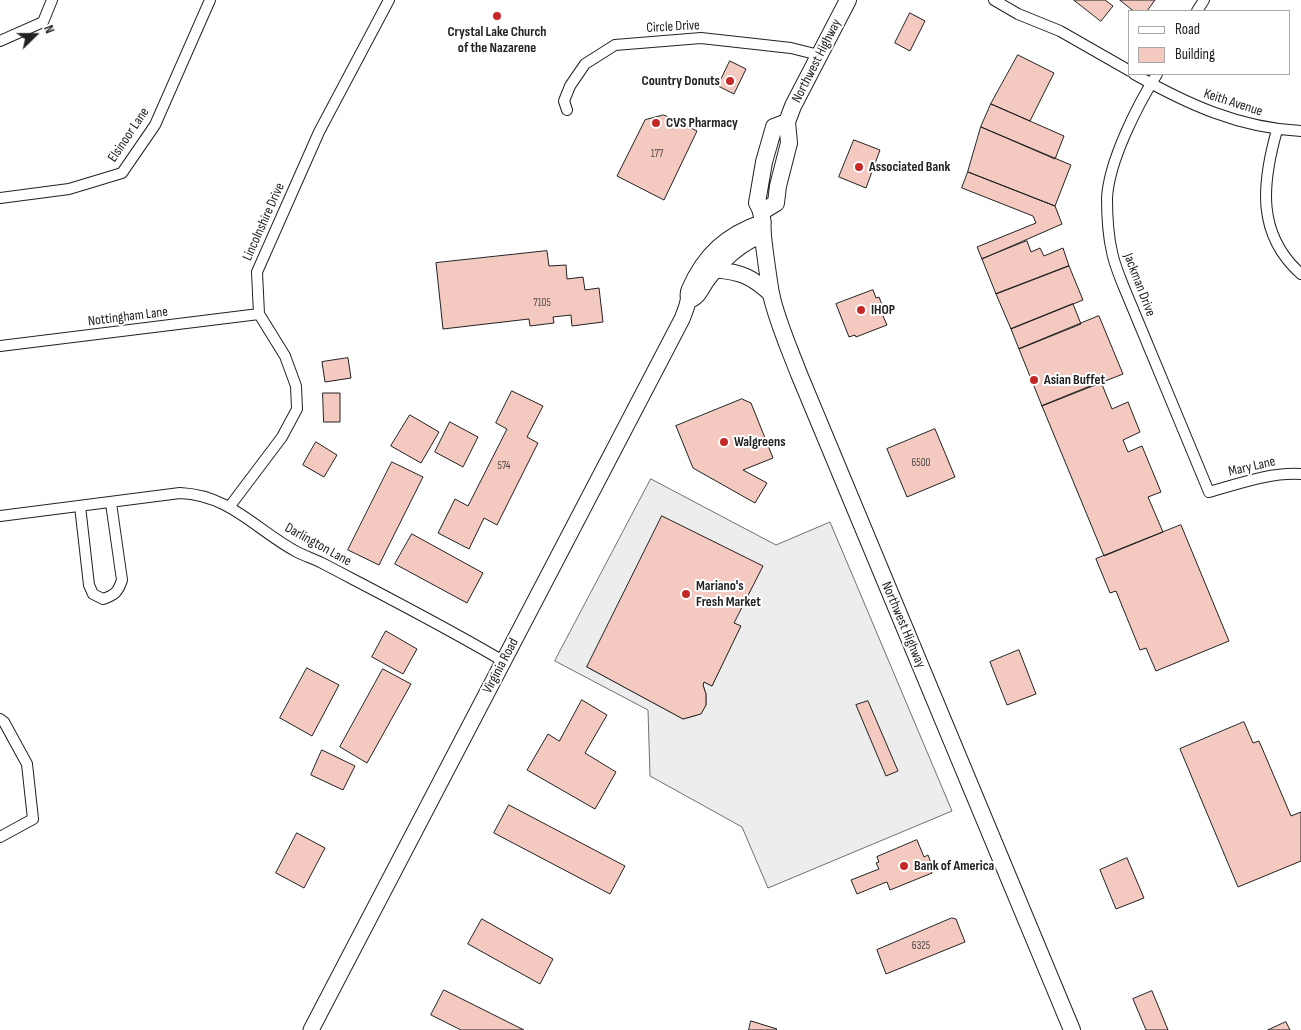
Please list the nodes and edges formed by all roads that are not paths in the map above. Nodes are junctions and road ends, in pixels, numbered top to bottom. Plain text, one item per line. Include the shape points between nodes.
1 (52, 0) edge
2 (210, 0) edge
3 (389, 0) edge
4 (848, 0) edge
5 (994, 0) edge
6 (0, 40) edge
7 (819, 55) junction
8 (1128, 70) edge
9 (1136, 75) edge
10 (1156, 75) edge
11 (1151, 83) junction
12 (567, 110) dead end
13 (1277, 130) junction
14 (1301, 131) edge
15 (0, 198) edge
16 (763, 223) junction
17 (716, 270) junction
18 (1301, 274) edge
19 (772, 295) junction
20 (688, 301) junction
21 (259, 314) junction
22 (0, 346) edge
23 (1301, 474) edge
24 (1209, 492) joint
25 (111, 503) junction
26 (80, 506) junction
27 (230, 506) junction
28 (0, 516) edge
29 (503, 661) junction
30 (0, 719) edge
31 (0, 838) edge
32 (310, 1030) edge
33 (1072, 1030) edge

1 - 6 street via 43,22
2 - 15 street, Elsinoor Lane via 155,126 122,173 70,189
3 - 21 street, Lincolnshire Drive via 319,132 257,272
4 - 7 main road, Northwest Highway
5 - 8 street via 1060,31
7 - 12 street, Circle Drive via 791,48 701,38 615,45 585,64 564,100
7 - 16 main road, Northwest Highway via 787,122 789,142 776,203
9 - 11 street, Keith Avenue
10 - 11 street, Jackman Drive
11 - 13 street, Keith Avenue via 1212,113
11 - 24 street, Jackman Drive via 1113,167 1107,197 1111,246 1123,285
13 - 14 street, Keith Avenue
13 - 18 street via 1267,183 1268,220 1272,237
16 - 17 street, Virginia Road via 755,237
16 - 19 main road, Northwest Highway
16 - 20 street, Virginia Road via 730,237 706,259 688,292
17 - 19 street via 748,276
17 - 20 street, Virginia Road via 696,298
19 - 33 main road, Northwest Highway via 799,374
20 - 29 street, Virginia Road
21 - 22 street, Nottingham Lane
21 - 27 street, Lincolnshire Drive via 285,356 296,386 297,409 282,437
23 - 24 street, Mary Lane via 1289,473
25 - 26 street, Darlington Lane
25 - 26 street via 122,580 118,591 103,598 93,594 89,584
25 - 27 street, Darlington Lane via 196,494
26 - 28 street, Darlington Lane
27 - 29 street, Darlington Lane via 296,552 392,599
29 - 32 street, Virginia Road
30 - 31 street via 27,764 33,819

